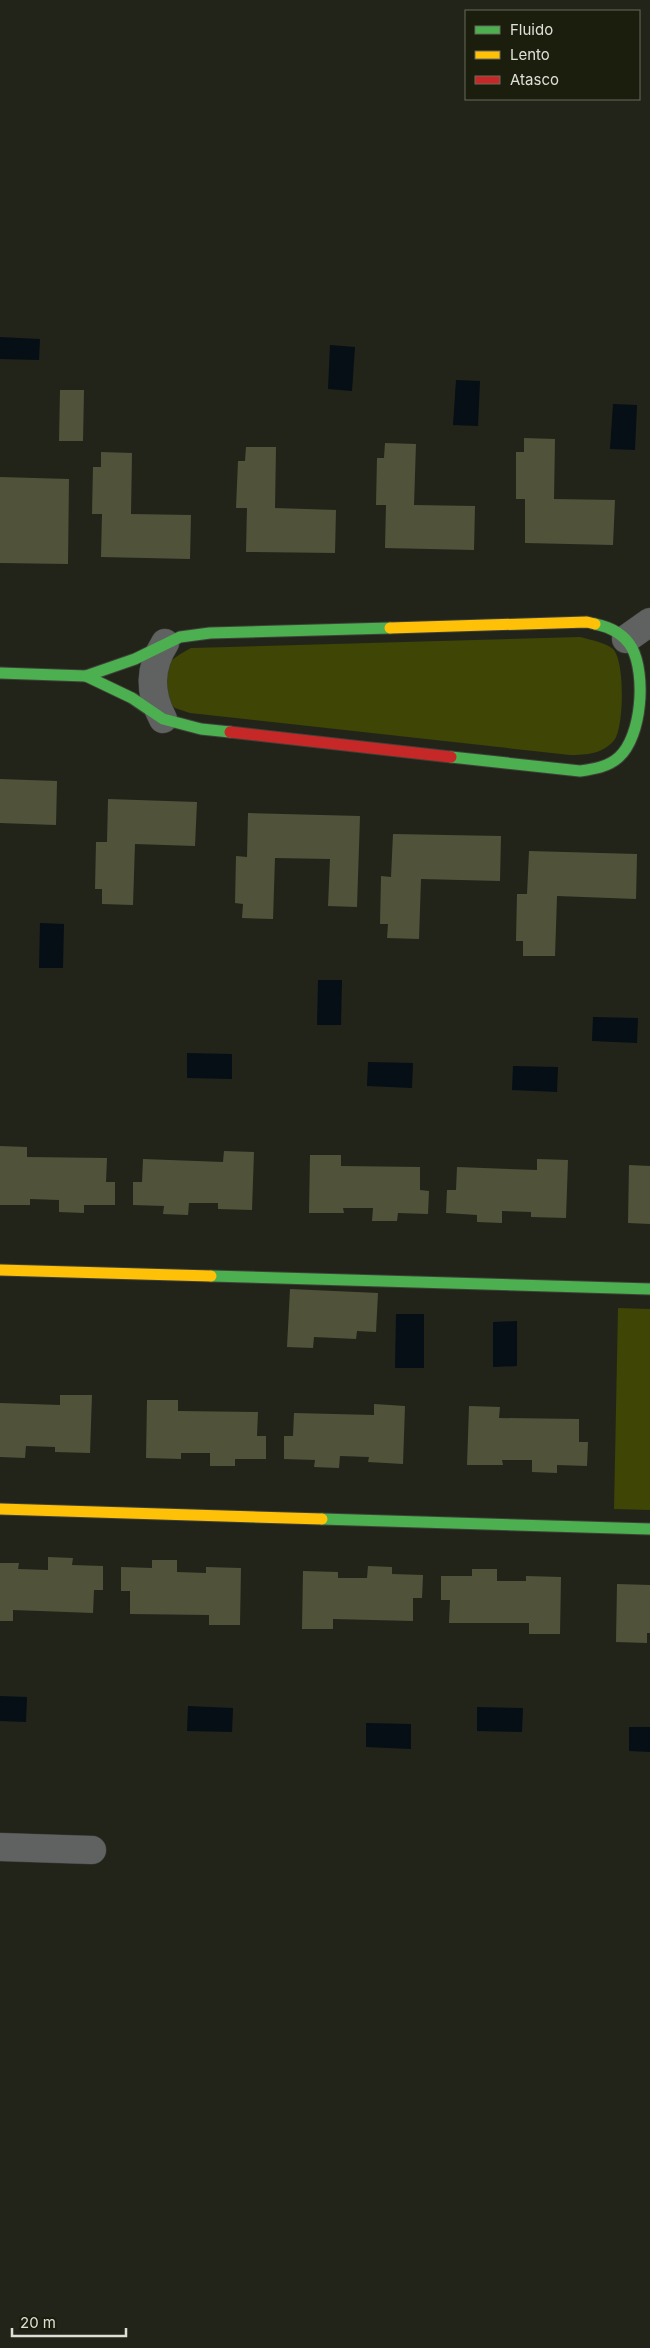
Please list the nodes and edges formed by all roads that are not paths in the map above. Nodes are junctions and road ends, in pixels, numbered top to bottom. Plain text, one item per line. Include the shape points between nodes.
1 (650, 622) edge
2 (626, 639) junction
3 (164, 643) junction
4 (0, 673) edge
5 (86, 676) junction
6 (163, 719) junction
7 (0, 1270) edge
8 (650, 1289) edge
9 (0, 1509) edge
10 (650, 1529) edge
11 (0, 1847) edge
12 (92, 1850) dead end

1 - 2 street
2 - 3 street via 601,623 587,622 210,633
2 - 6 street via 635,652 641,679 637,729 620,756 592,770 201,729
3 - 5 street via 135,659
3 - 6 street via 157,655 152,680 155,701
4 - 5 street
5 - 6 street
7 - 8 street
9 - 10 street
11 - 12 street

